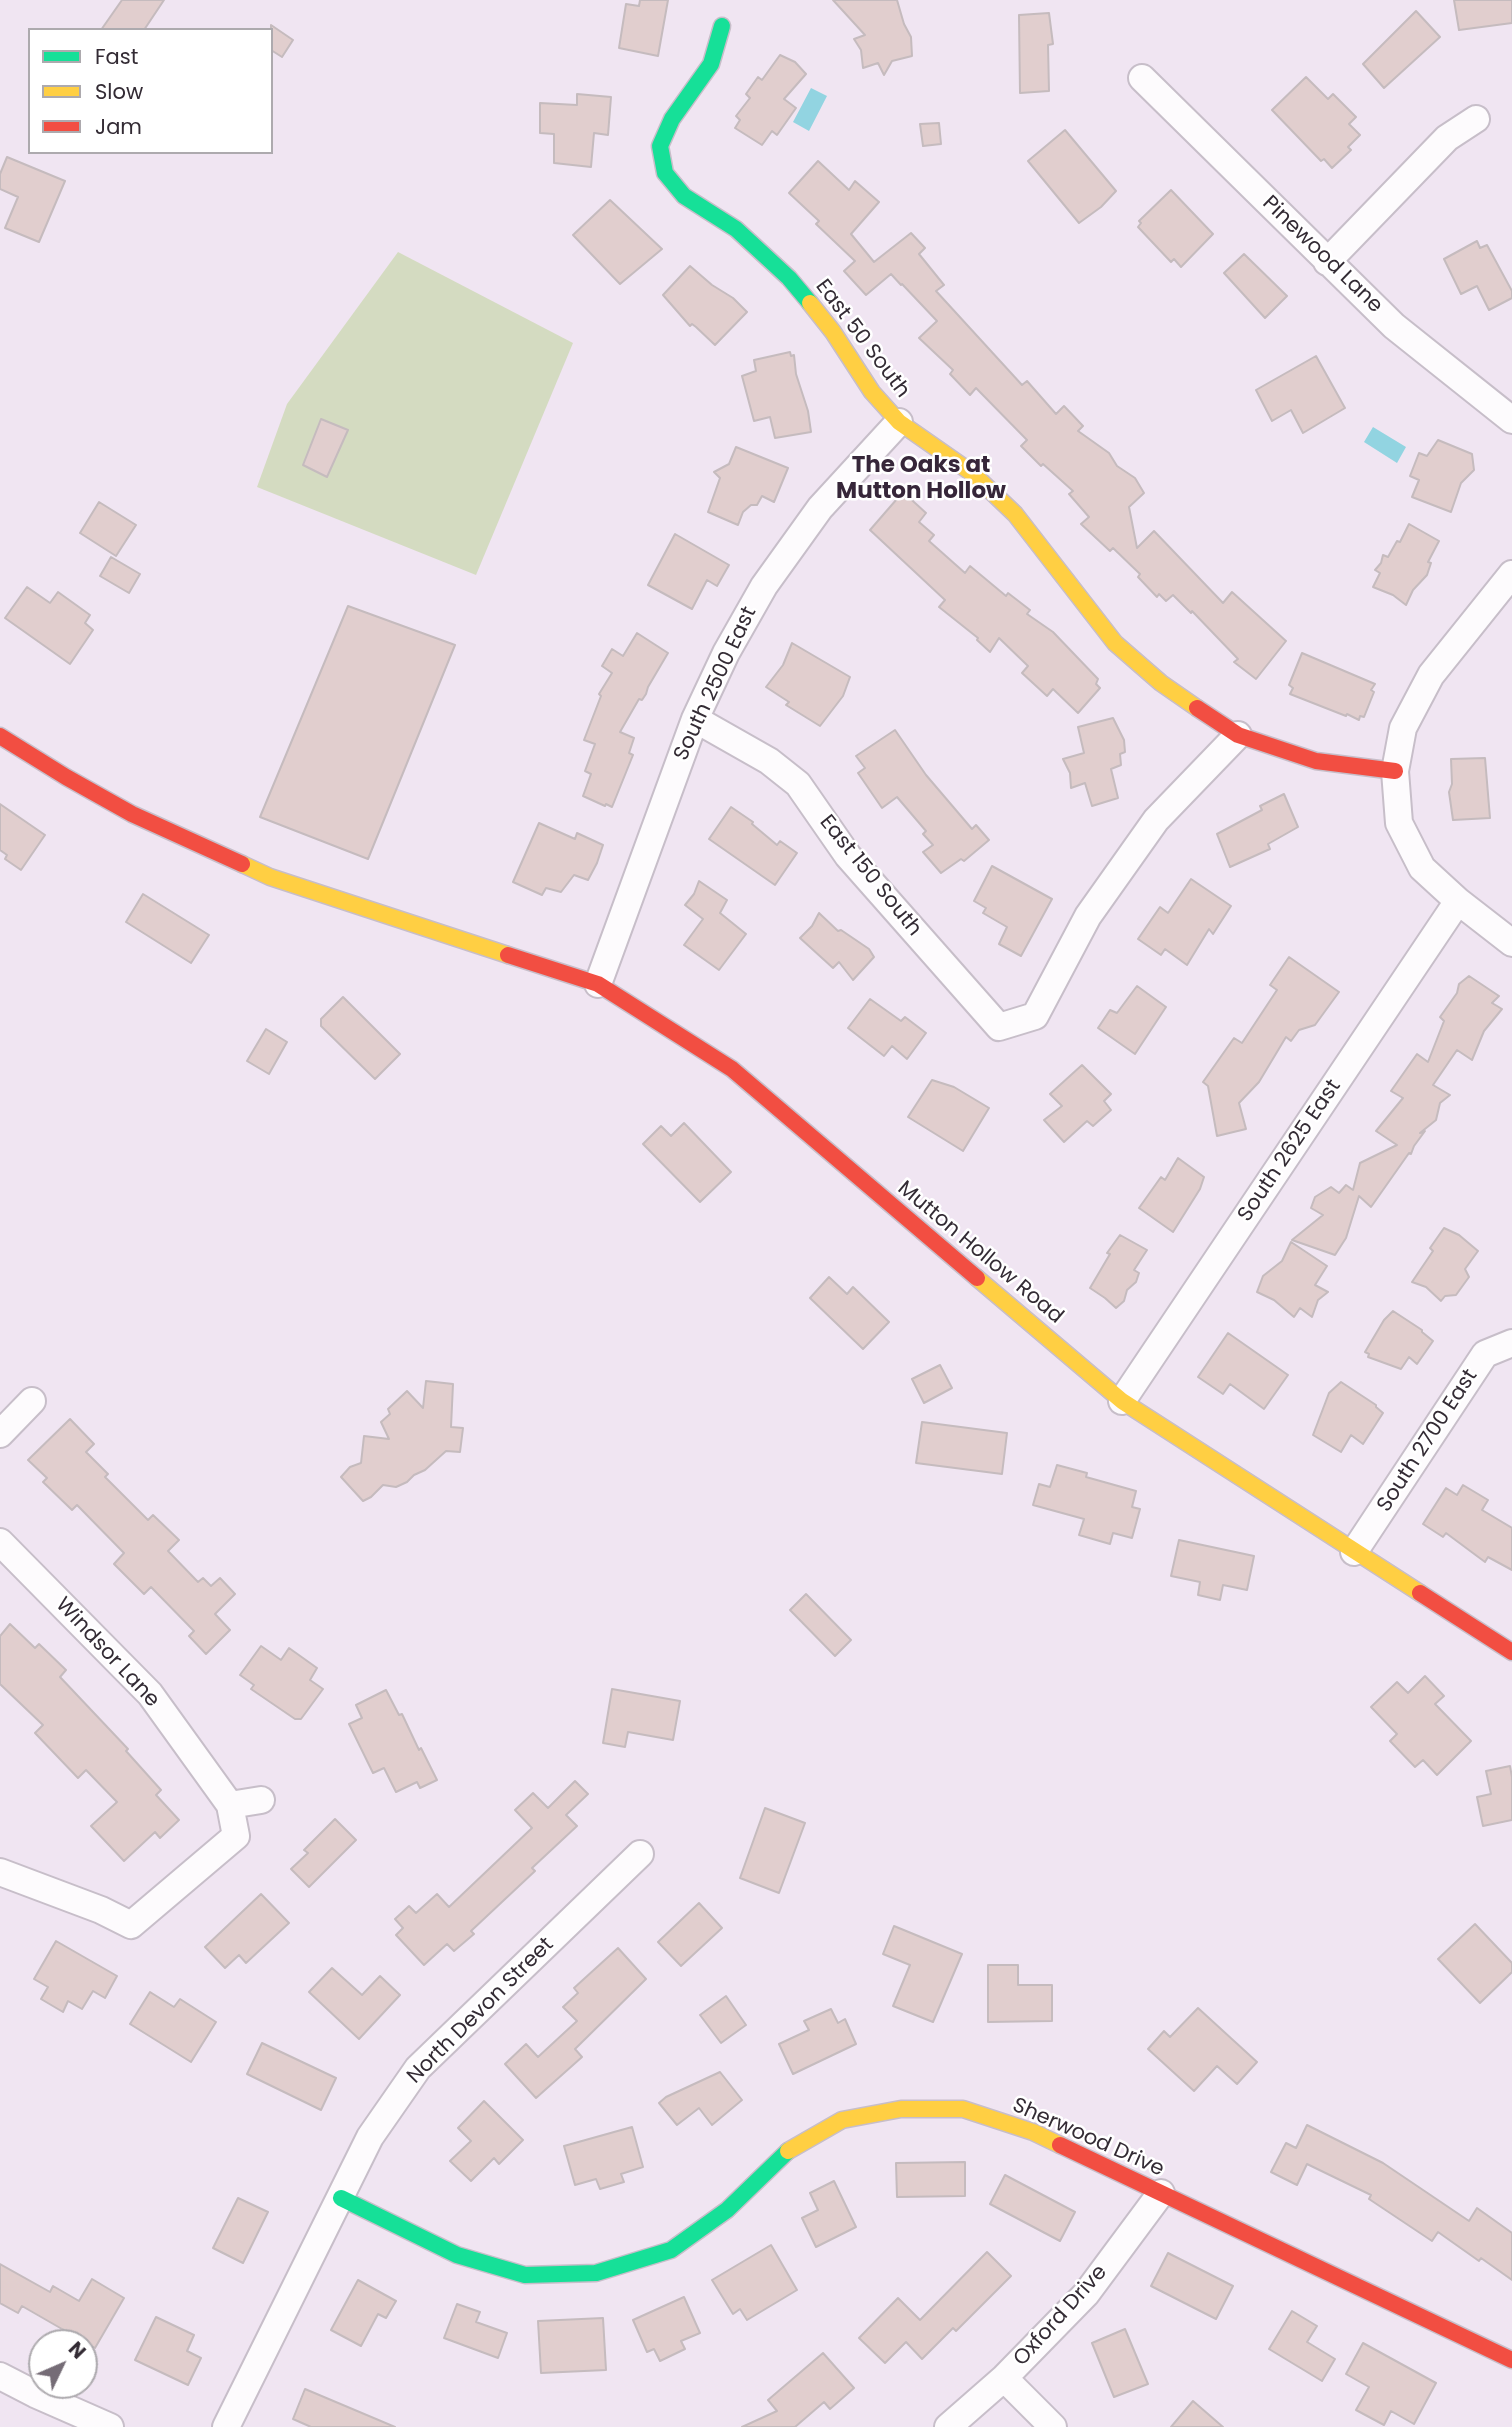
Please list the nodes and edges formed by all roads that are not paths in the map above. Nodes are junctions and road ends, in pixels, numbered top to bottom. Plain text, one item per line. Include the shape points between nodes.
1 (722, 26) dead end
2 (1142, 78) dead end
3 (1476, 119) dead end
4 (1327, 262) junction
5 (1512, 420) edge
6 (898, 422) junction
7 (1512, 574) edge
8 (695, 719) junction
9 (1238, 734) junction
10 (0, 736) edge
11 (1395, 771) junction
12 (1458, 901) junction
13 (1512, 943) edge
14 (598, 984) junction
15 (1512, 1343) edge
16 (32, 1401) dead end
17 (1122, 1401) junction
18 (0, 1434) edge
19 (0, 1542) edge
20 (1354, 1552) junction
21 (1512, 1652) edge
22 (261, 1800) dead end
23 (230, 1805) junction
24 (640, 1854) dead end
25 (0, 1872) edge
26 (1161, 2193) junction
27 (341, 2198) junction
28 (1512, 2360) edge
29 (0, 2376) edge
30 (1003, 2378) junction
31 (110, 2427) edge
32 (226, 2427) edge
33 (948, 2427) edge
34 (1053, 2427) edge

1 - 6 street, East 50 South via 711,64 672,119 660,146 665,173 684,196 736,229 789,278
2 - 4 street, Pinewood Lane
3 - 4 street via 1447,138
4 - 5 street, Pinewood Lane via 1394,326
6 - 8 street, South 2500 East via 820,508 764,586
6 - 9 street, East 50 South via 972,473 1015,514 1115,643 1161,683
7 - 11 street via 1431,675 1403,728
8 - 9 street, East 150 South via 769,761 798,784 848,856 999,1027 1035,1016 1088,916 1156,820
8 - 14 street, South 2500 East
9 - 11 street, East 50 South via 1316,761
10 - 14 street, Mutton Hollow Road via 132,814 270,877
11 - 12 street via 1399,823 1422,868
12 - 13 street
12 - 17 street, South 2625 East
14 - 17 street, Mutton Hollow Road via 732,1069
15 - 20 street, South 2700 East via 1485,1354
16 - 18 street
17 - 20 street, Mutton Hollow Road
19 - 23 street, Windsor Lane via 150,1694
20 - 21 street, Mutton Hollow Road
22 - 23 street
23 - 25 street via 236,1836 131,1925
24 - 27 street, North Devon Street via 418,2068 370,2137
26 - 27 street, Sherwood Drive via 1033,2132 963,2109 901,2109 842,2120 783,2154 727,2210 671,2250 596,2273 525,2275 457,2255
26 - 28 street, Sherwood Drive
26 - 30 street, Oxford Drive via 1086,2294
27 - 32 street, North Devon Street
29 - 31 street
30 - 33 street, Oxford Drive
30 - 34 street

